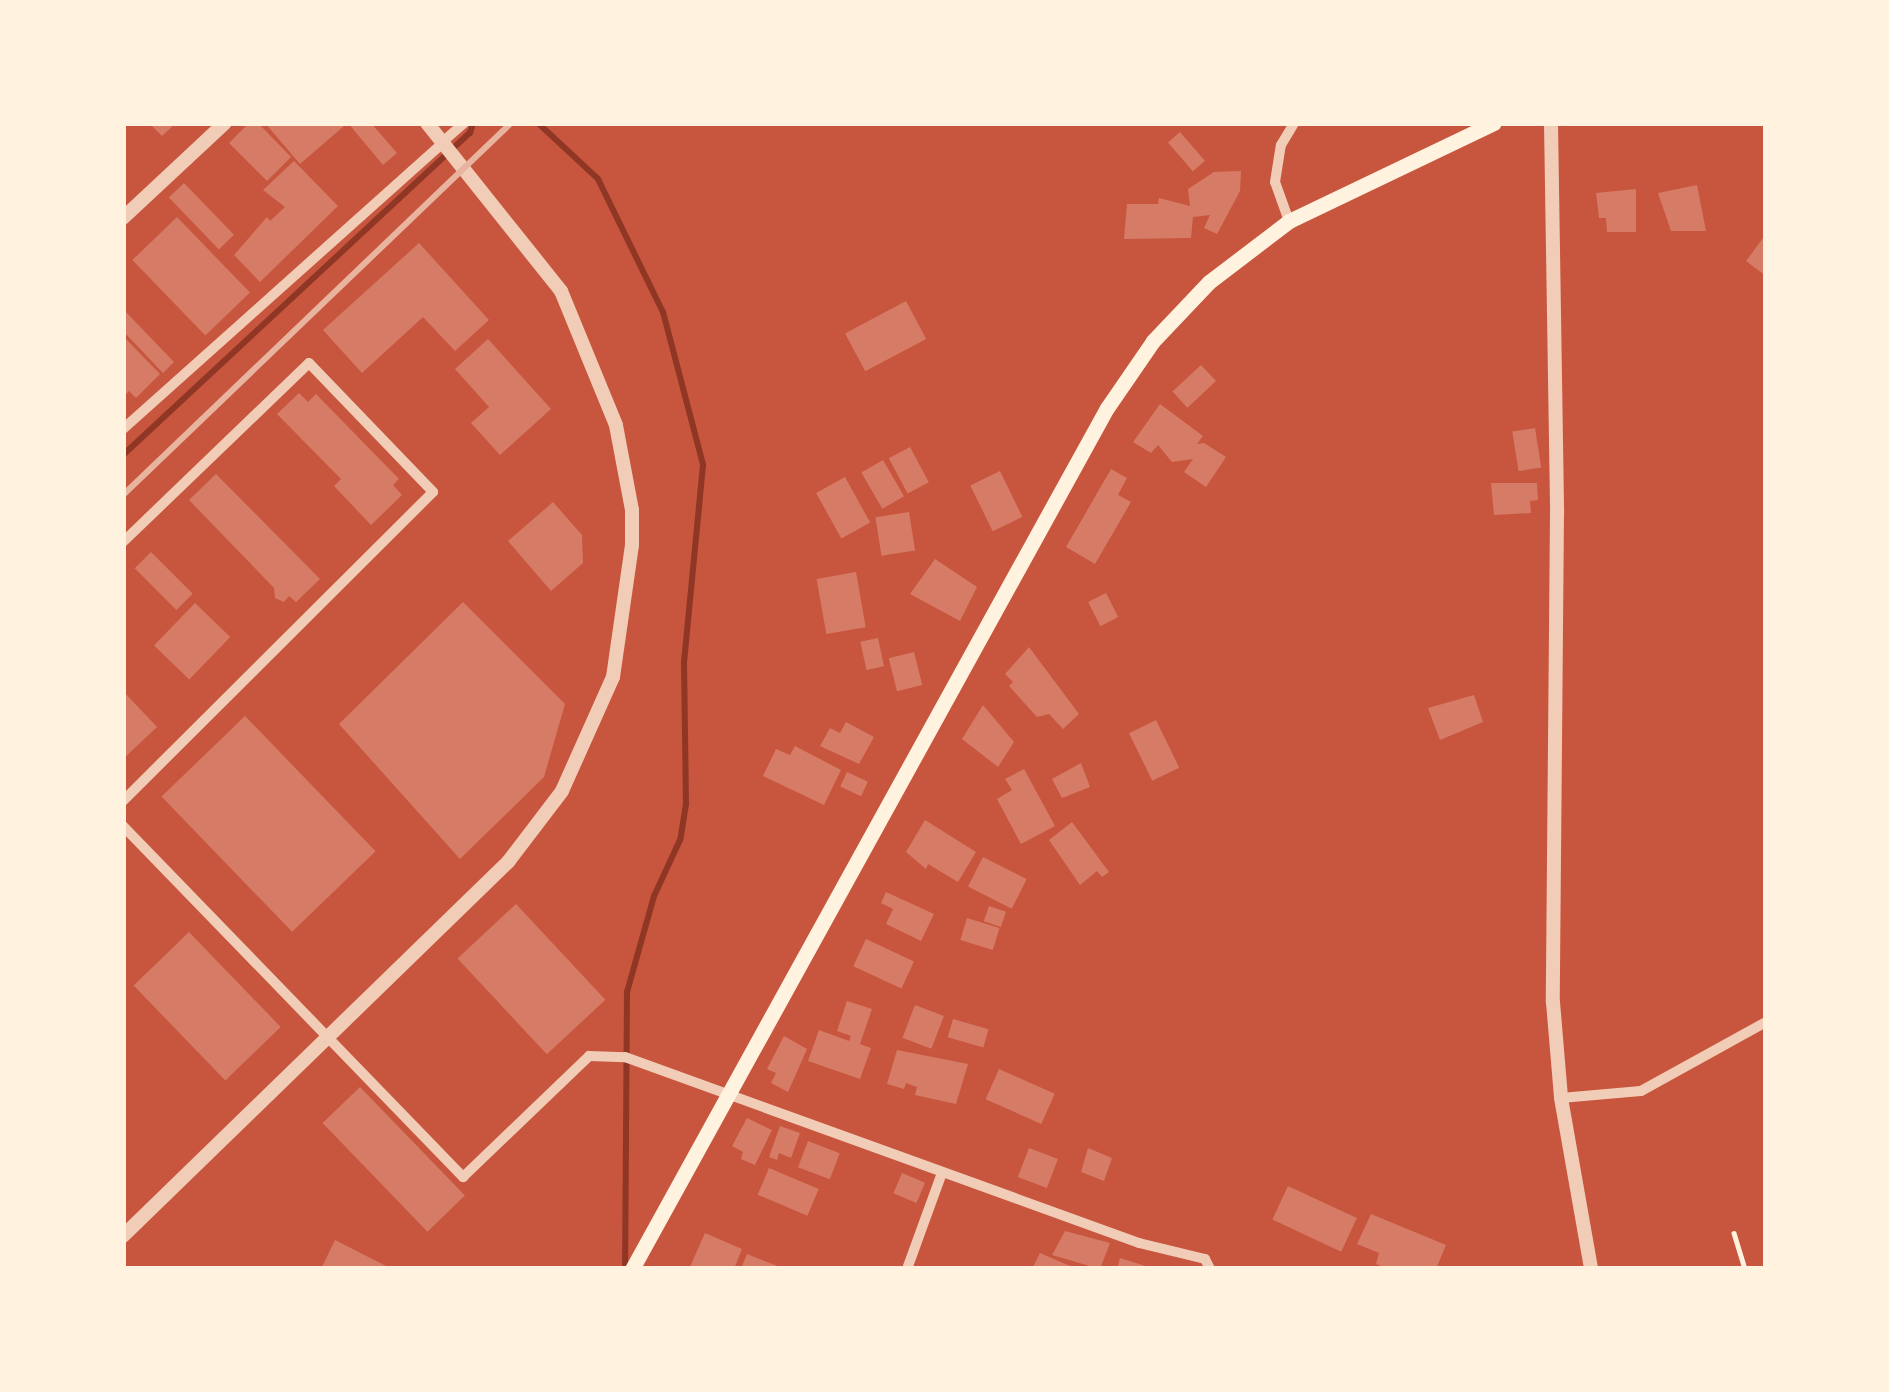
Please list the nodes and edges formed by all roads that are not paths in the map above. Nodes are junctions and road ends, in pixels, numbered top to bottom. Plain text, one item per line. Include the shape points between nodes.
1 (225, 123) edge
2 (424, 123) edge
3 (464, 123) edge
4 (1294, 123) edge
5 (1494, 123) edge
6 (1551, 123) edge
7 (441, 145) junction
8 (123, 218) edge
9 (1289, 221) junction
10 (123, 430) edge
11 (123, 542) edge
12 (123, 801) edge
13 (123, 826) edge
14 (1766, 1022) edge
15 (328, 1037) junction
16 (725, 1094) junction
17 (1561, 1098) junction
18 (942, 1173) junction
19 (123, 1236) edge
20 (632, 1269) edge
21 (908, 1269) edge
22 (1210, 1269) edge
23 (1591, 1269) edge

1 - 8 street
2 - 7 street
2 - 15 street via 561,291 616,425 632,510 626,610 613,677 562,791 508,862
3 - 7 street
4 - 9 street via 1275,182
5 - 9 main road
6 - 17 street via 1553,1002
7 - 10 street
9 - 16 main road via 1209,282 1107,408
11 - 12 street via 309,363 433,493
13 - 15 street
14 - 17 street via 1641,1091
15 - 16 street via 463,1177 589,1056 625,1057
15 - 19 street
16 - 18 street
16 - 20 main road
17 - 23 street
18 - 21 street
18 - 22 street via 1205,1259

